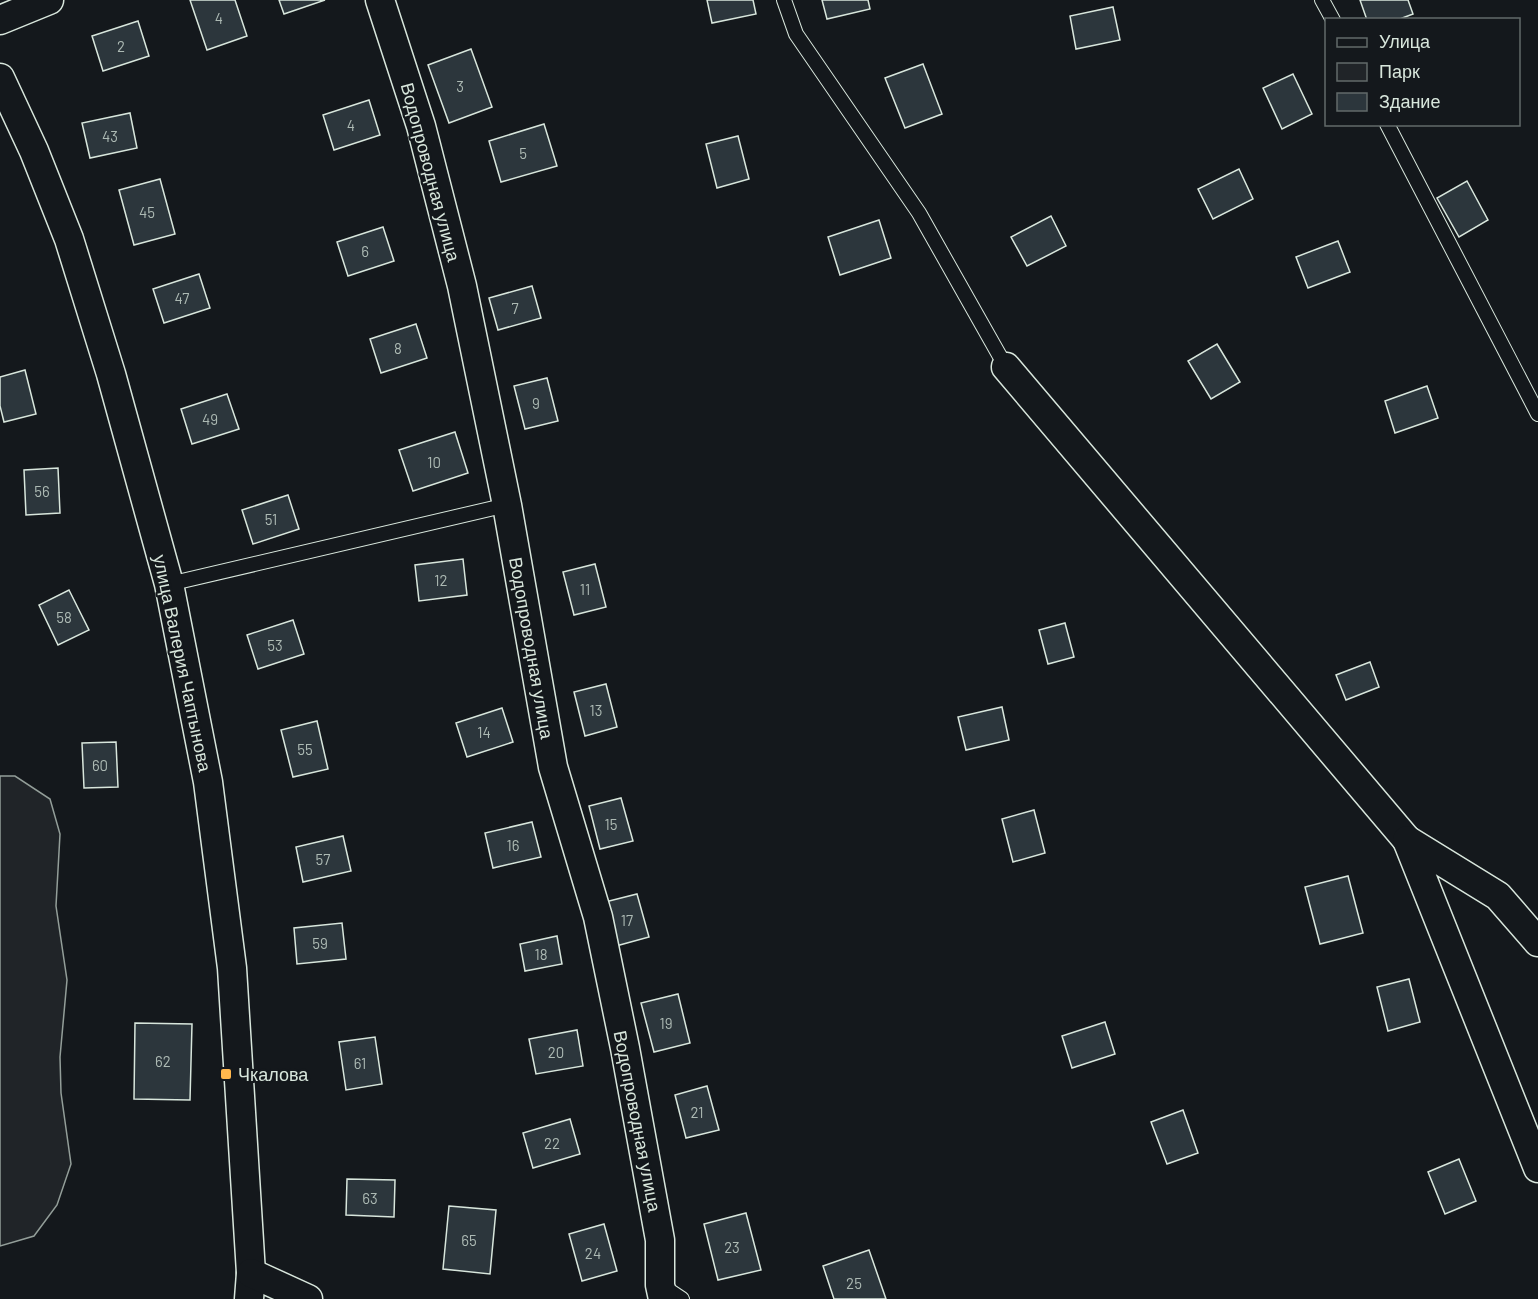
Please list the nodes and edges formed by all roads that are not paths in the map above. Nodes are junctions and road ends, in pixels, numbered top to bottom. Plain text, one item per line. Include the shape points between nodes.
1 (49, 0) edge
2 (380, 0) edge
3 (784, 0) edge
4 (1322, 0) edge
5 (1332, 18) edge
6 (0, 20) edge
7 (0, 78) edge
8 (1388, 126) edge
9 (1006, 367) joint
10 (1538, 414) edge
11 (507, 505) junction
12 (169, 584) junction
13 (1407, 840) junction
14 (1538, 942) edge
15 (1538, 1168) edge
16 (250, 1286) edge
17 (668, 1294) edge
18 (308, 1299) edge

1 - 6 street
2 - 11 street, Водопроводная улица via 421,126 459,275
3 - 9 lane via 796,34 920,213
4 - 5 lane
7 - 12 street, улица Валерия Чаптынова via 69,239
8 - 10 lane
9 - 13 street
11 - 12 lane
11 - 17 street, Водопроводная улица via 553,767 598,917
12 - 16 street, улица Валерия Чаптынова via 208,782 232,968
13 - 14 street via 1498,896
13 - 15 street
16 - 18 street

